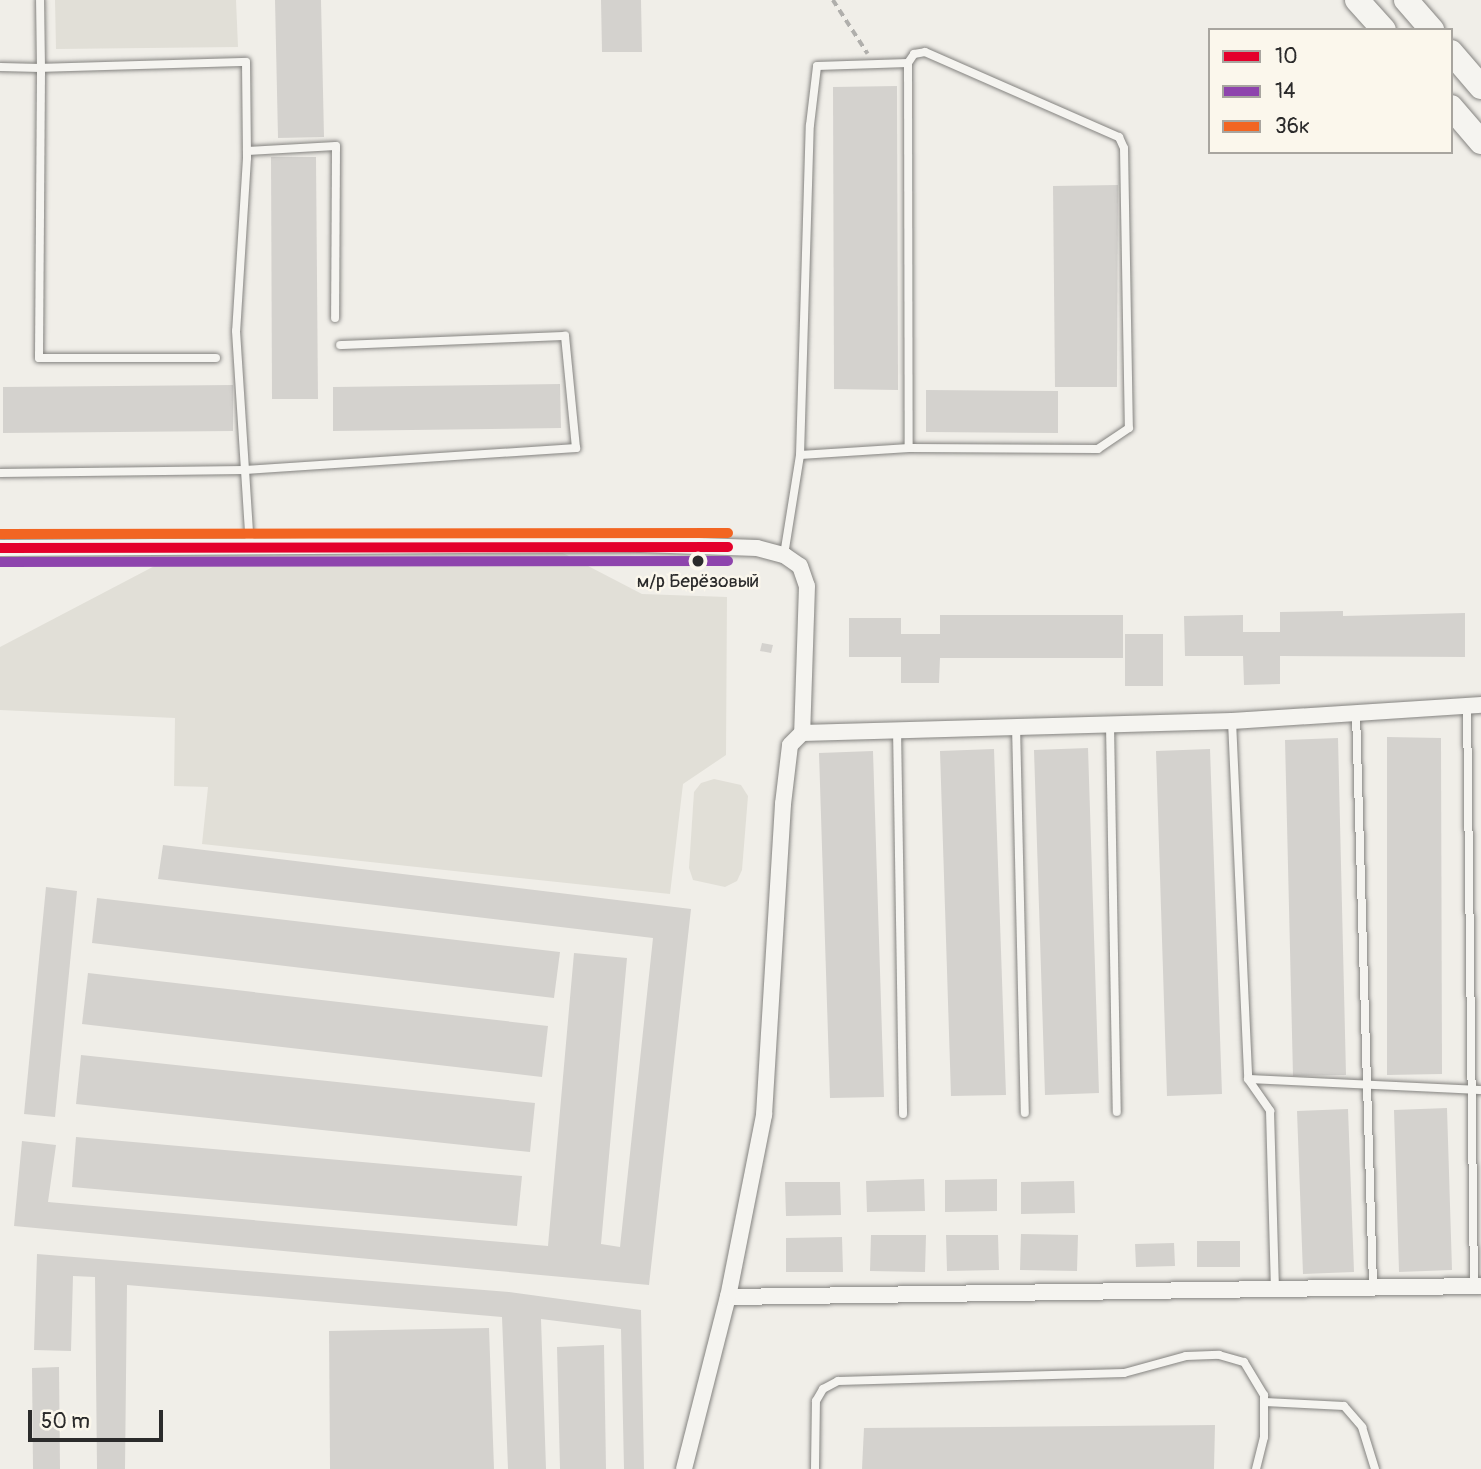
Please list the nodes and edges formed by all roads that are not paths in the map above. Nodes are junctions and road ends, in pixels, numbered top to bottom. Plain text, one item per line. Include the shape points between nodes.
1 (40, 0) edge
2 (1357, 0) edge
3 (1406, 0) edge
4 (1382, 28) edge
5 (1430, 28) edge
6 (1453, 54) edge
7 (908, 63) junction
8 (0, 67) edge
9 (41, 68) junction
10 (1481, 87) edge
11 (1453, 109) edge
12 (1481, 142) edge
13 (247, 151) junction
14 (335, 318) dead end
15 (340, 345) dead end
16 (216, 358) dead end
17 (909, 448) junction
18 (800, 455) junction
19 (245, 470) junction
20 (0, 474) edge
21 (250, 545) junction
22 (0, 548) edge
23 (784, 555) junction
24 (1474, 705) edge
25 (1356, 710) junction
26 (1232, 721) junction
27 (1016, 725) junction
28 (1110, 725) junction
29 (897, 728) junction
30 (802, 733) junction
31 (1248, 1079) junction
32 (1366, 1086) junction
33 (1476, 1090) edge
34 (1118, 1112) dead end
35 (1025, 1113) dead end
36 (904, 1114) dead end
37 (1477, 1286) edge
38 (1373, 1287) junction
39 (1275, 1289) junction
40 (728, 1297) junction
41 (1265, 1402) junction
42 (684, 1469) edge
43 (815, 1469) edge
44 (1256, 1469) edge
45 (1376, 1469) edge

1 - 9 lane
2 - 4 main road
3 - 5 main road
6 - 10 main road
7 - 17 lane
7 - 17 lane via 914,54 925,52 1119,137 1124,148 1129,428 1098,449
7 - 18 lane via 817,66 810,125
8 - 9 lane
9 - 13 lane via 246,62
9 - 16 lane via 39,358
11 - 12 main road
13 - 14 lane via 336,146
13 - 19 lane via 236,331
15 - 19 lane via 565,336 576,448
17 - 18 lane
18 - 23 lane
19 - 20 lane
19 - 21 lane
21 - 22 street
21 - 23 street via 641,544 757,548
23 - 30 street via 800,566 807,586
24 - 25 street
24 - 33 lane
25 - 26 street
25 - 32 lane
26 - 28 street
26 - 31 lane
27 - 28 street
27 - 29 street
27 - 35 lane
28 - 34 lane
29 - 30 street
29 - 36 lane
30 - 40 street via 790,745 783,804 764,1115
31 - 32 lane
31 - 39 lane via 1270,1111
32 - 33 lane
32 - 38 lane
33 - 37 lane
37 - 38 street
38 - 39 street
39 - 40 street
40 - 42 street
41 - 43 lane via 1251,1370 1227,1356 1186,1356 1124,1373 838,1381 823,1389 816,1401
41 - 44 lane via 1264,1437
41 - 45 lane via 1344,1406 1362,1427

